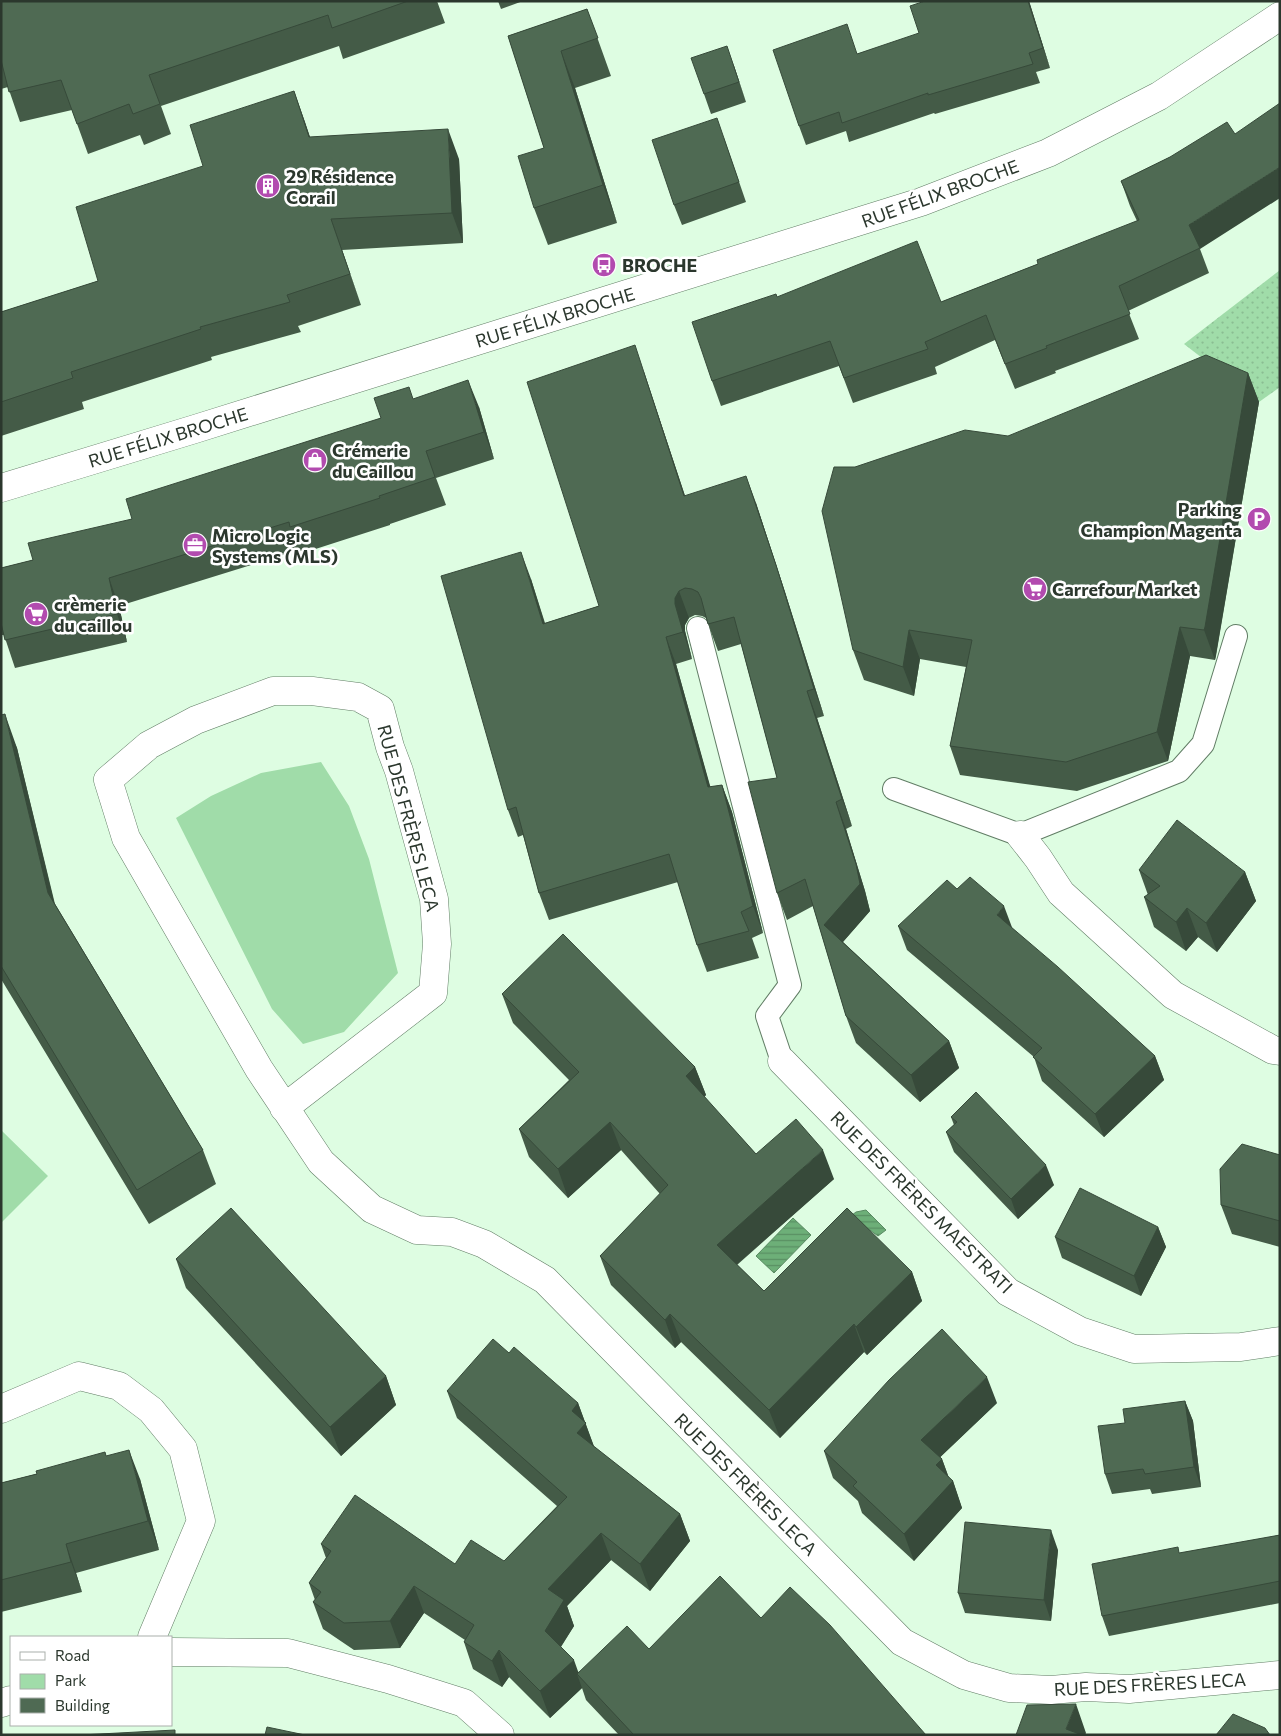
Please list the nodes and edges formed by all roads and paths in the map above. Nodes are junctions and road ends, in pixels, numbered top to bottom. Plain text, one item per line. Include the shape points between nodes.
1 (1280, 16) edge
2 (1, 488) edge
3 (698, 628) dead end
4 (1236, 636) dead end
5 (894, 789) dead end
6 (1020, 835) junction
7 (1280, 1051) edge
8 (782, 1061) joint
9 (284, 1108) junction
10 (1280, 1341) edge
11 (1, 1409) edge
12 (152, 1636) edge
13 (172, 1652) edge
14 (1280, 1676) edge
15 (500, 1735) edge

1 - 2 street, RUE FÉLIX BROCHE via 1159,96 1048,153 921,202
3 - 8 lane via 790,985 767,1016
4 - 6 lane via 1203,744 1179,771
5 - 6 lane
6 - 7 street via 1061,893 1173,995
8 - 10 street, RUE DES FRÈRES MAESTRATI via 1008,1292 1080,1331 1134,1349 1241,1347
9 - 9 street, RUE DES FRÈRES LECA via 126,838 108,780 149,745 196,720 273,691 312,691 358,697 380,709 434,899 437,944 433,993
9 - 14 street, RUE DES FRÈRES LECA via 321,1162 372,1208 417,1230 452,1232 484,1244 545,1280 902,1642 964,1675 1009,1688 1129,1689
11 - 12 street via 79,1376 119,1386 151,1410 183,1449 201,1521
13 - 15 street via 288,1653 464,1703

